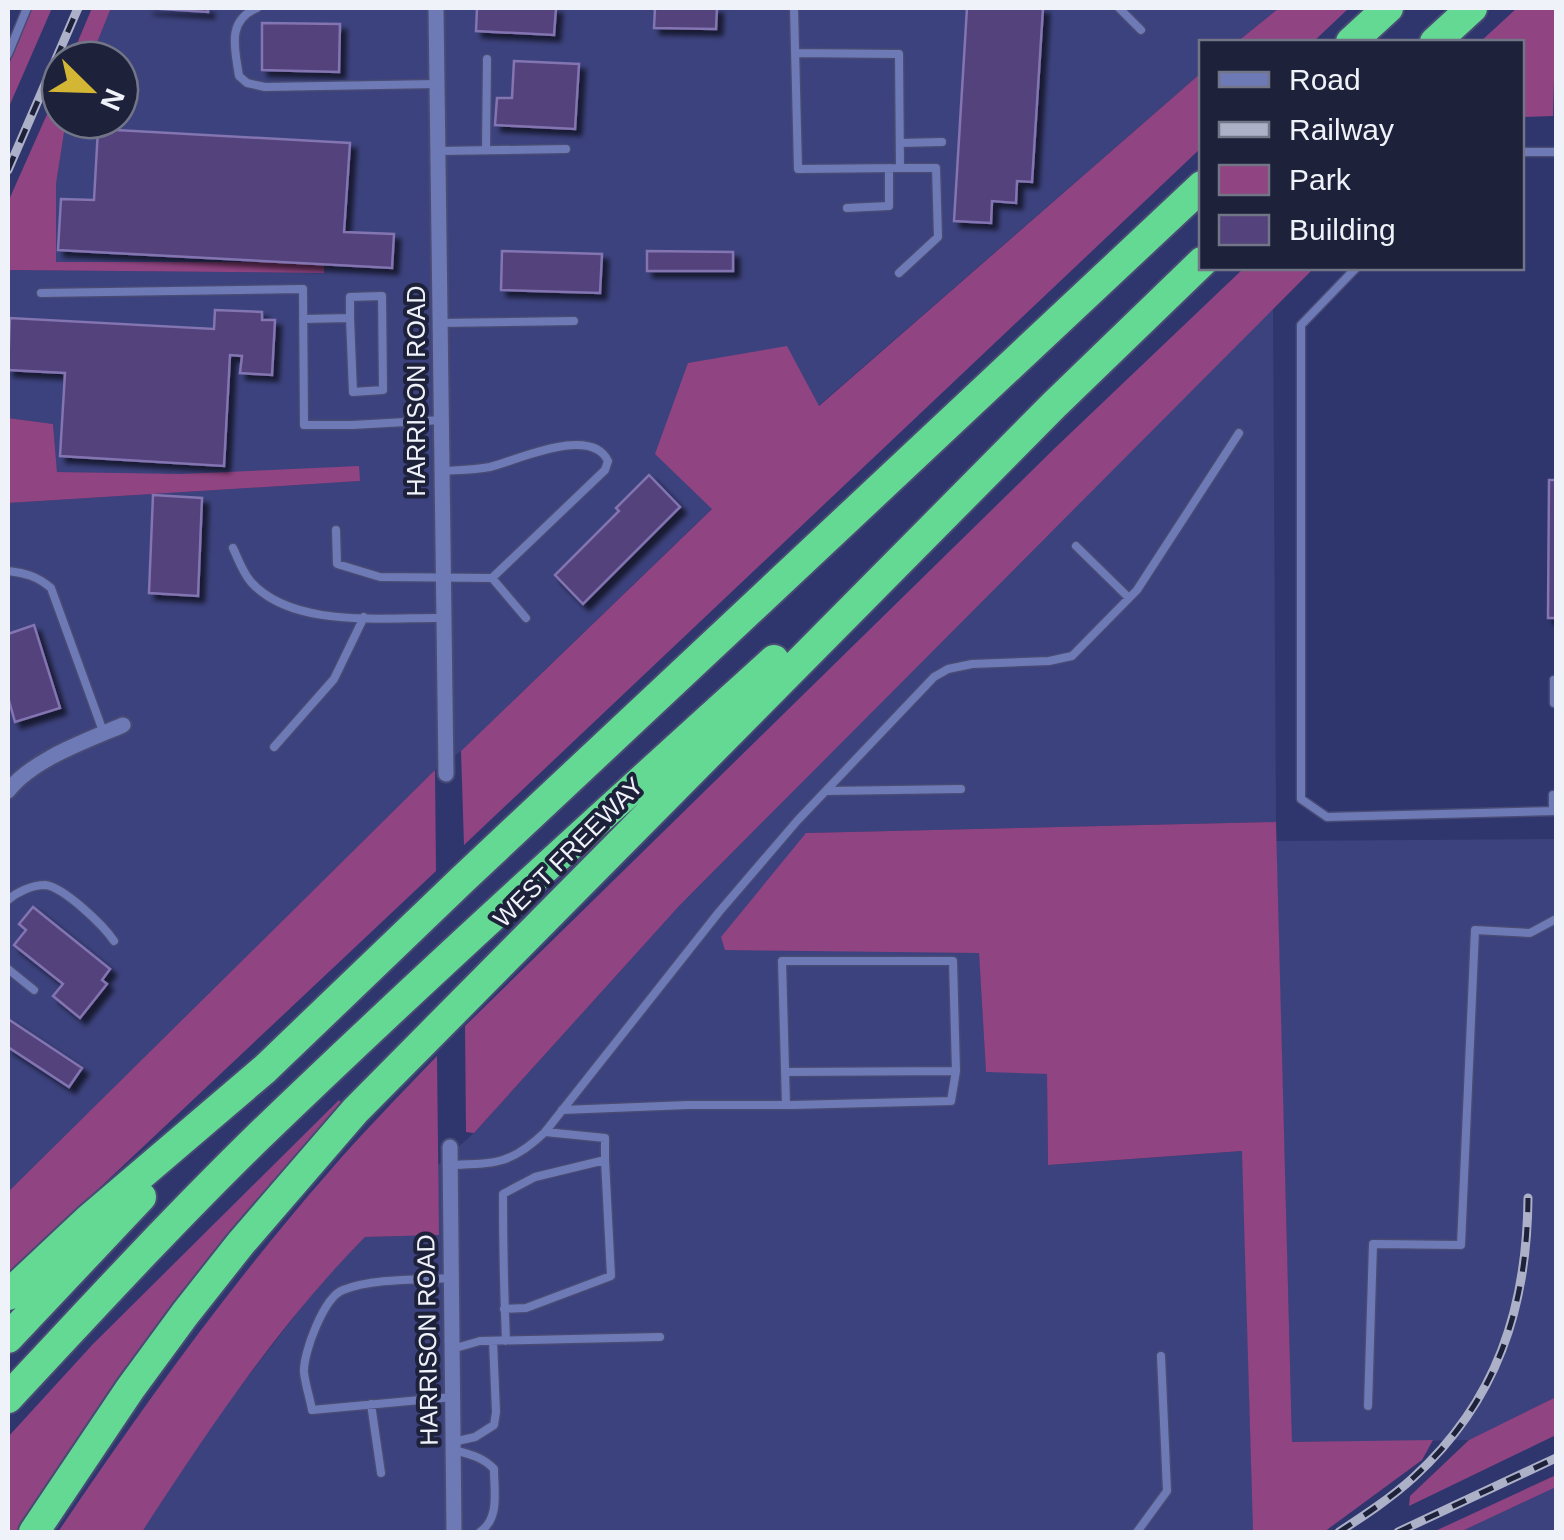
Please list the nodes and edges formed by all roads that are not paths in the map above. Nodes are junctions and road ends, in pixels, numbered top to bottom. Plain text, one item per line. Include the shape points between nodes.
1 (27, 8) edge
2 (257, 8) edge
3 (436, 8) edge
4 (794, 8) edge
5 (1120, 8) edge
6 (1388, 8) edge
7 (1472, 8) edge
8 (1141, 30) dead end
9 (1353, 40) edge
10 (1437, 40) edge
11 (795, 53) junction
12 (8, 54) edge
13 (488, 59) dead end
14 (438, 84) junction
15 (900, 142) junction
16 (942, 142) dead end
17 (486, 150) junction
18 (566, 150) dead end
19 (438, 151) junction
20 (1524, 152) edge
21 (1556, 152) edge
22 (889, 168) junction
23 (900, 168) junction
24 (1199, 189) edge
25 (847, 208) dead end
26 (1199, 265) edge
27 (1354, 270) edge
28 (899, 273) dead end
29 (41, 292) dead end
30 (350, 318) junction
31 (303, 320) junction
32 (574, 321) dead end
33 (441, 323) junction
34 (1054, 405) junction
35 (442, 420) junction
36 (1239, 433) dead end
37 (442, 470) junction
38 (336, 530) dead end
39 (1076, 546) dead end
40 (233, 548) dead end
41 (8, 571) edge
42 (492, 578) junction
43 (443, 579) junction
44 (1129, 598) junction
45 (364, 617) junction
46 (444, 618) junction
47 (526, 618) dead end
48 (1556, 680) edge
49 (1554, 703) dead end
50 (124, 725) dead end
51 (104, 734) junction
52 (274, 747) dead end
53 (446, 774) dead end
54 (9, 783) edge
55 (962, 789) dead end
56 (826, 791) junction
57 (1553, 795) dead end
58 (1555, 811) edge
59 (8, 900) edge
60 (1556, 918) edge
61 (114, 941) dead end
62 (8, 969) edge
63 (34, 990) dead end
64 (266, 1070) junction
65 (956, 1071) junction
66 (785, 1072) junction
67 (786, 1105) junction
68 (562, 1110) junction
69 (545, 1132) junction
70 (450, 1147) dead end
71 (605, 1160) junction
72 (450, 1165) junction
73 (452, 1278) junction
74 (8, 1295) edge
75 (504, 1309) junction
76 (660, 1337) dead end
77 (8, 1338) edge
78 (494, 1341) junction
79 (506, 1341) junction
80 (452, 1348) junction
81 (1161, 1356) dead end
82 (453, 1396) junction
83 (8, 1398) edge
84 (371, 1404) junction
85 (1368, 1406) dead end
86 (454, 1446) junction
87 (382, 1473) dead end
88 (34, 1532) edge
89 (454, 1532) edge
90 (480, 1532) edge
91 (1137, 1532) edge

1 - 12 lane
2 - 14 lane via 235,26 239,76 248,82
3 - 14 street, HARRISON ROAD
4 - 11 lane
5 - 8 lane
6 - 9 highway
7 - 10 highway
11 - 15 lane via 900,54
11 - 22 lane via 798,168
13 - 17 lane
14 - 19 street, HARRISON ROAD
15 - 16 lane
15 - 23 lane
17 - 18 lane
17 - 19 lane
19 - 33 street, HARRISON ROAD
20 - 21 lane
22 - 23 lane
22 - 25 lane via 889,206
23 - 28 lane via 936,168 938,238
24 - 64 highway, WEST FREEWAY
26 - 34 highway, WEST FREEWAY
27 - 58 lane via 1300,325 1301,798 1327,816
29 - 31 lane via 302,288
30 - 30 lane via 353,392 383,390 382,296 350,296
30 - 31 lane
31 - 35 lane via 304,425
32 - 33 lane
33 - 35 street, HARRISON ROAD
34 - 83 highway via 352,1047 130,1266
34 - 88 highway, WEST FREEWAY via 355,1111 185,1314
35 - 37 street, HARRISON ROAD
36 - 44 lane
37 - 42 lane via 492,466 570,446 604,452 605,470
37 - 43 street, HARRISON ROAD
38 - 43 lane via 337,564 380,577
39 - 44 lane
40 - 45 lane via 249,580 271,600 326,616
41 - 51 lane via 51,588
42 - 43 lane
42 - 47 lane
43 - 46 street, HARRISON ROAD
44 - 56 lane via 1072,656 972,664 934,677
45 - 46 lane
45 - 52 lane via 334,679
46 - 53 street, HARRISON ROAD
48 - 49 lane
50 - 51 street
51 - 54 street
55 - 56 lane
56 - 68 lane via 719,912
57 - 58 lane
59 - 61 lane via 26,889 57,889
60 - 85 lane via 1530,933 1475,930 1461,1245 1373,1244
62 - 63 lane
64 - 74 highway, WEST FREEWAY
64 - 77 highway
65 - 66 lane
65 - 66 lane via 953,960 782,961
65 - 67 lane via 951,1101
66 - 67 lane
67 - 68 lane
68 - 69 lane
69 - 71 lane via 604,1138
69 - 72 lane via 508,1160
70 - 72 street, HARRISON ROAD
71 - 75 lane via 535,1177 503,1194
71 - 75 lane via 611,1276 526,1308
72 - 73 street, HARRISON ROAD
73 - 80 street, HARRISON ROAD
73 - 84 lane via 343,1290 326,1307 304,1369 312,1410
75 - 79 lane
76 - 79 lane
78 - 79 lane
78 - 80 lane
78 - 86 lane via 494,1425
80 - 82 street, HARRISON ROAD
81 - 91 lane via 1167,1492
82 - 84 lane
82 - 86 street, HARRISON ROAD
84 - 87 lane
86 - 89 street, HARRISON ROAD
86 - 90 lane via 494,1469 494,1514

